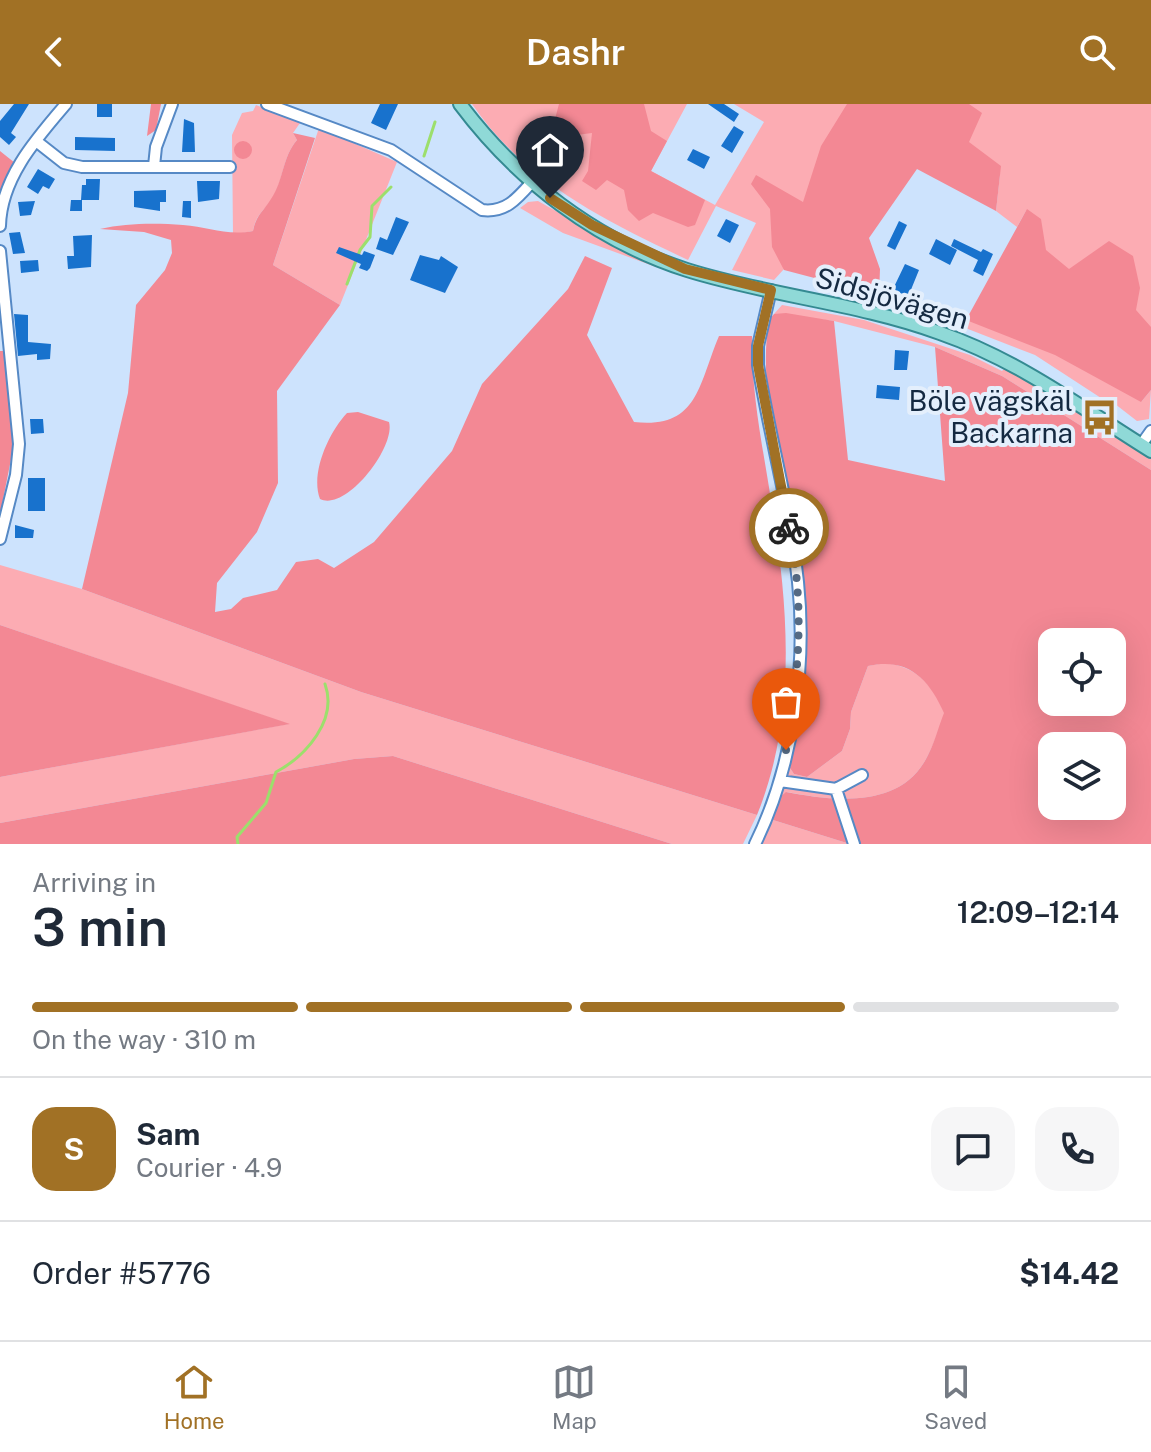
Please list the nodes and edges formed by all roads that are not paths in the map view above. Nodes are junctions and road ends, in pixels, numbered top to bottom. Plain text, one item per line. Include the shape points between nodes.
1 (66, 104) edge
2 (172, 104) edge
3 (267, 104) edge
4 (460, 104) edge
5 (36, 141) junction
6 (154, 166) junction
7 (230, 167) dead end
8 (531, 183) junction
9 (0, 226) edge
10 (0, 251) edge
11 (771, 290) junction
12 (1151, 431) edge
13 (1146, 448) edge
14 (0, 539) edge
15 (862, 775) dead end
16 (780, 781) junction
17 (836, 789) junction
18 (755, 844) edge
19 (854, 844) edge

1 - 5 street
2 - 6 street
3 - 8 street via 391,150 482,210 499,211
4 - 8 main road, Sidsjövägen
5 - 6 street via 64,163 82,167
5 - 9 street via 4,197
6 - 7 street
8 - 11 main road, Sidsjövägen via 592,225 685,269
10 - 14 street via 19,444
11 - 13 main road, Sidsjövägen via 872,313 972,345 1072,398
11 - 16 street via 758,365 793,548 801,639
12 - 13 street
15 - 17 street
16 - 17 street
16 - 18 street
17 - 19 street

